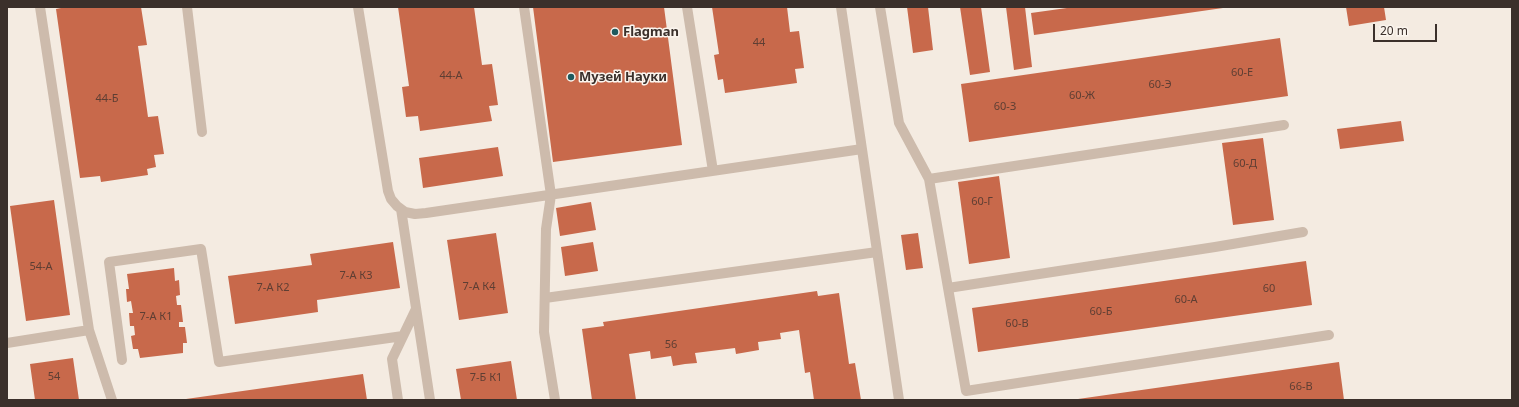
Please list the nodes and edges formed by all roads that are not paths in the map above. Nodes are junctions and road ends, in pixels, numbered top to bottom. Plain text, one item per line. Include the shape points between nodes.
1 (40, 7) edge
2 (186, 7) edge
3 (358, 7) edge
4 (524, 7) edge
5 (687, 7) edge
6 (840, 7) edge
7 (880, 7) edge
8 (1284, 125) dead end
9 (202, 132) dead end
10 (862, 149) junction
11 (713, 171) junction
12 (929, 179) junction
13 (551, 195) junction
14 (401, 209) junction
15 (1303, 232) dead end
16 (877, 252) junction
17 (948, 288) junction
18 (545, 298) junction
19 (416, 308) junction
20 (89, 330) junction
21 (1329, 335) dead end
22 (403, 336) junction
23 (7, 343) edge
24 (122, 360) dead end
25 (109, 399) edge
26 (398, 400) edge
27 (430, 400) edge
28 (555, 400) edge
29 (899, 400) edge

1 - 20 lane
2 - 9 lane
3 - 14 lane via 388,191 391,199
4 - 13 lane
5 - 11 lane
6 - 10 lane
7 - 12 lane via 899,123
8 - 12 lane
10 - 11 lane
10 - 16 lane
11 - 13 lane
12 - 17 lane
13 - 14 lane via 426,213 415,214
13 - 18 lane via 546,229
14 - 19 lane
15 - 17 lane
16 - 18 lane
16 - 29 lane
17 - 21 lane via 966,391
18 - 28 lane via 544,332
19 - 22 lane
19 - 27 lane
20 - 23 lane
20 - 25 lane
22 - 24 lane via 219,362 201,249 109,262
22 - 26 lane via 392,359

